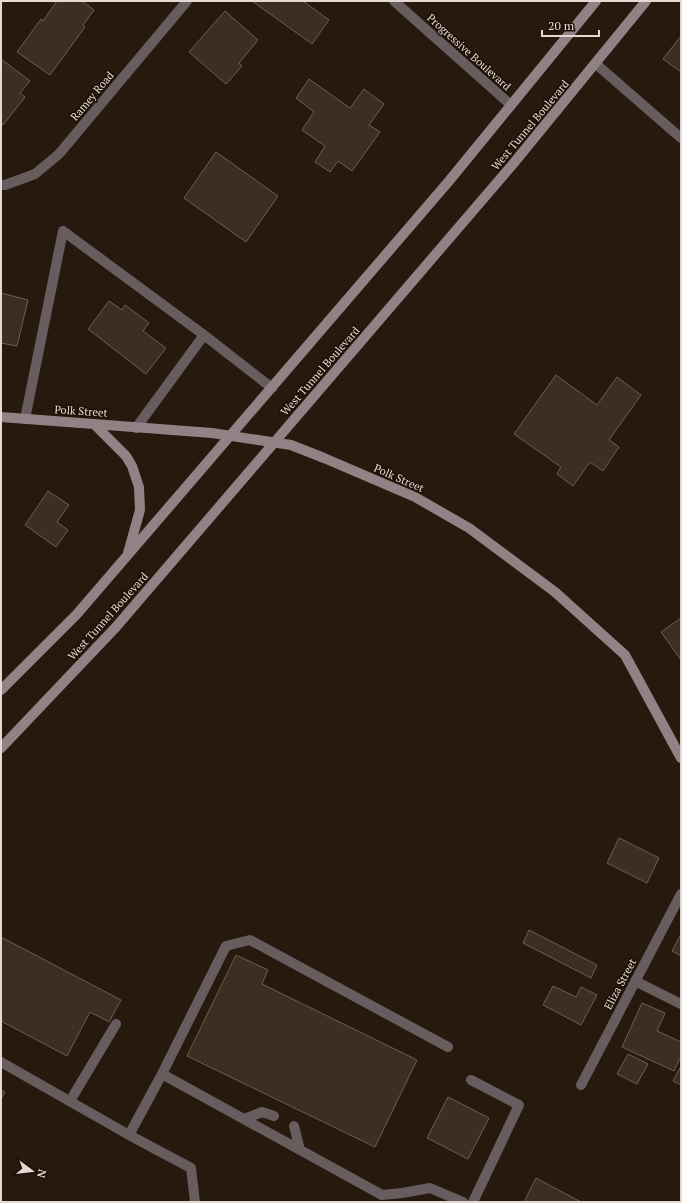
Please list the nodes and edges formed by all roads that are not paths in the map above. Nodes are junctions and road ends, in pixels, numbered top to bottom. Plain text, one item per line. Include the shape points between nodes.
1 (187, 1) edge
2 (394, 1) edge
3 (596, 1) edge
4 (646, 1) edge
5 (596, 64) junction
6 (511, 105) junction
7 (681, 138) edge
8 (1, 185) edge
9 (204, 335) junction
10 (272, 388) junction
11 (1, 417) edge
12 (25, 419) junction
13 (94, 424) junction
14 (136, 428) junction
15 (230, 436) junction
16 (274, 443) junction
17 (128, 555) junction
18 (1, 690) edge
19 (2, 745) edge
20 (681, 758) edge
21 (681, 894) edge
22 (635, 981) junction
23 (681, 1004) edge
24 (116, 1024) dead end
25 (448, 1047) dead end
26 (1, 1062) edge
27 (162, 1074) junction
28 (471, 1080) dead end
29 (581, 1085) dead end
30 (70, 1101) junction
31 (274, 1116) dead end
32 (244, 1119) junction
33 (294, 1126) dead end
34 (129, 1135) junction
35 (300, 1150) junction
36 (380, 1198) edge
37 (196, 1202) edge
38 (463, 1202) edge
39 (473, 1202) edge

1 - 8 street, Ramey Road via 59,154 35,174
2 - 6 street, Progressive Boulevard
3 - 6 main road
4 - 5 main road, West Tunnel Boulevard
5 - 7 street
5 - 16 main road, West Tunnel Boulevard
6 - 10 main road
9 - 10 street
9 - 12 street via 63,232
9 - 14 street
10 - 15 main road
11 - 12 main road, Polk Street
12 - 13 main road, Polk Street
13 - 14 main road, Polk Street
13 - 17 main road via 126,456 139,487 140,510
14 - 15 main road, Polk Street
15 - 16 main road, Polk Street
15 - 17 main road
16 - 19 main road, West Tunnel Boulevard via 116,627
16 - 20 main road, Polk Street via 291,446 324,458 415,497 469,528 556,592 625,655
17 - 18 main road via 77,614
21 - 22 street, Eliza Street
22 - 23 street
22 - 29 street, Eliza Street
24 - 30 street
25 - 27 street via 250,940 226,946
26 - 30 street
27 - 32 street
27 - 34 street
28 - 39 street via 519,1105
30 - 34 street
31 - 32 street via 262,1112
32 - 35 street
33 - 35 street
34 - 37 street via 191,1168
35 - 36 street
36 - 38 street via 430,1188

